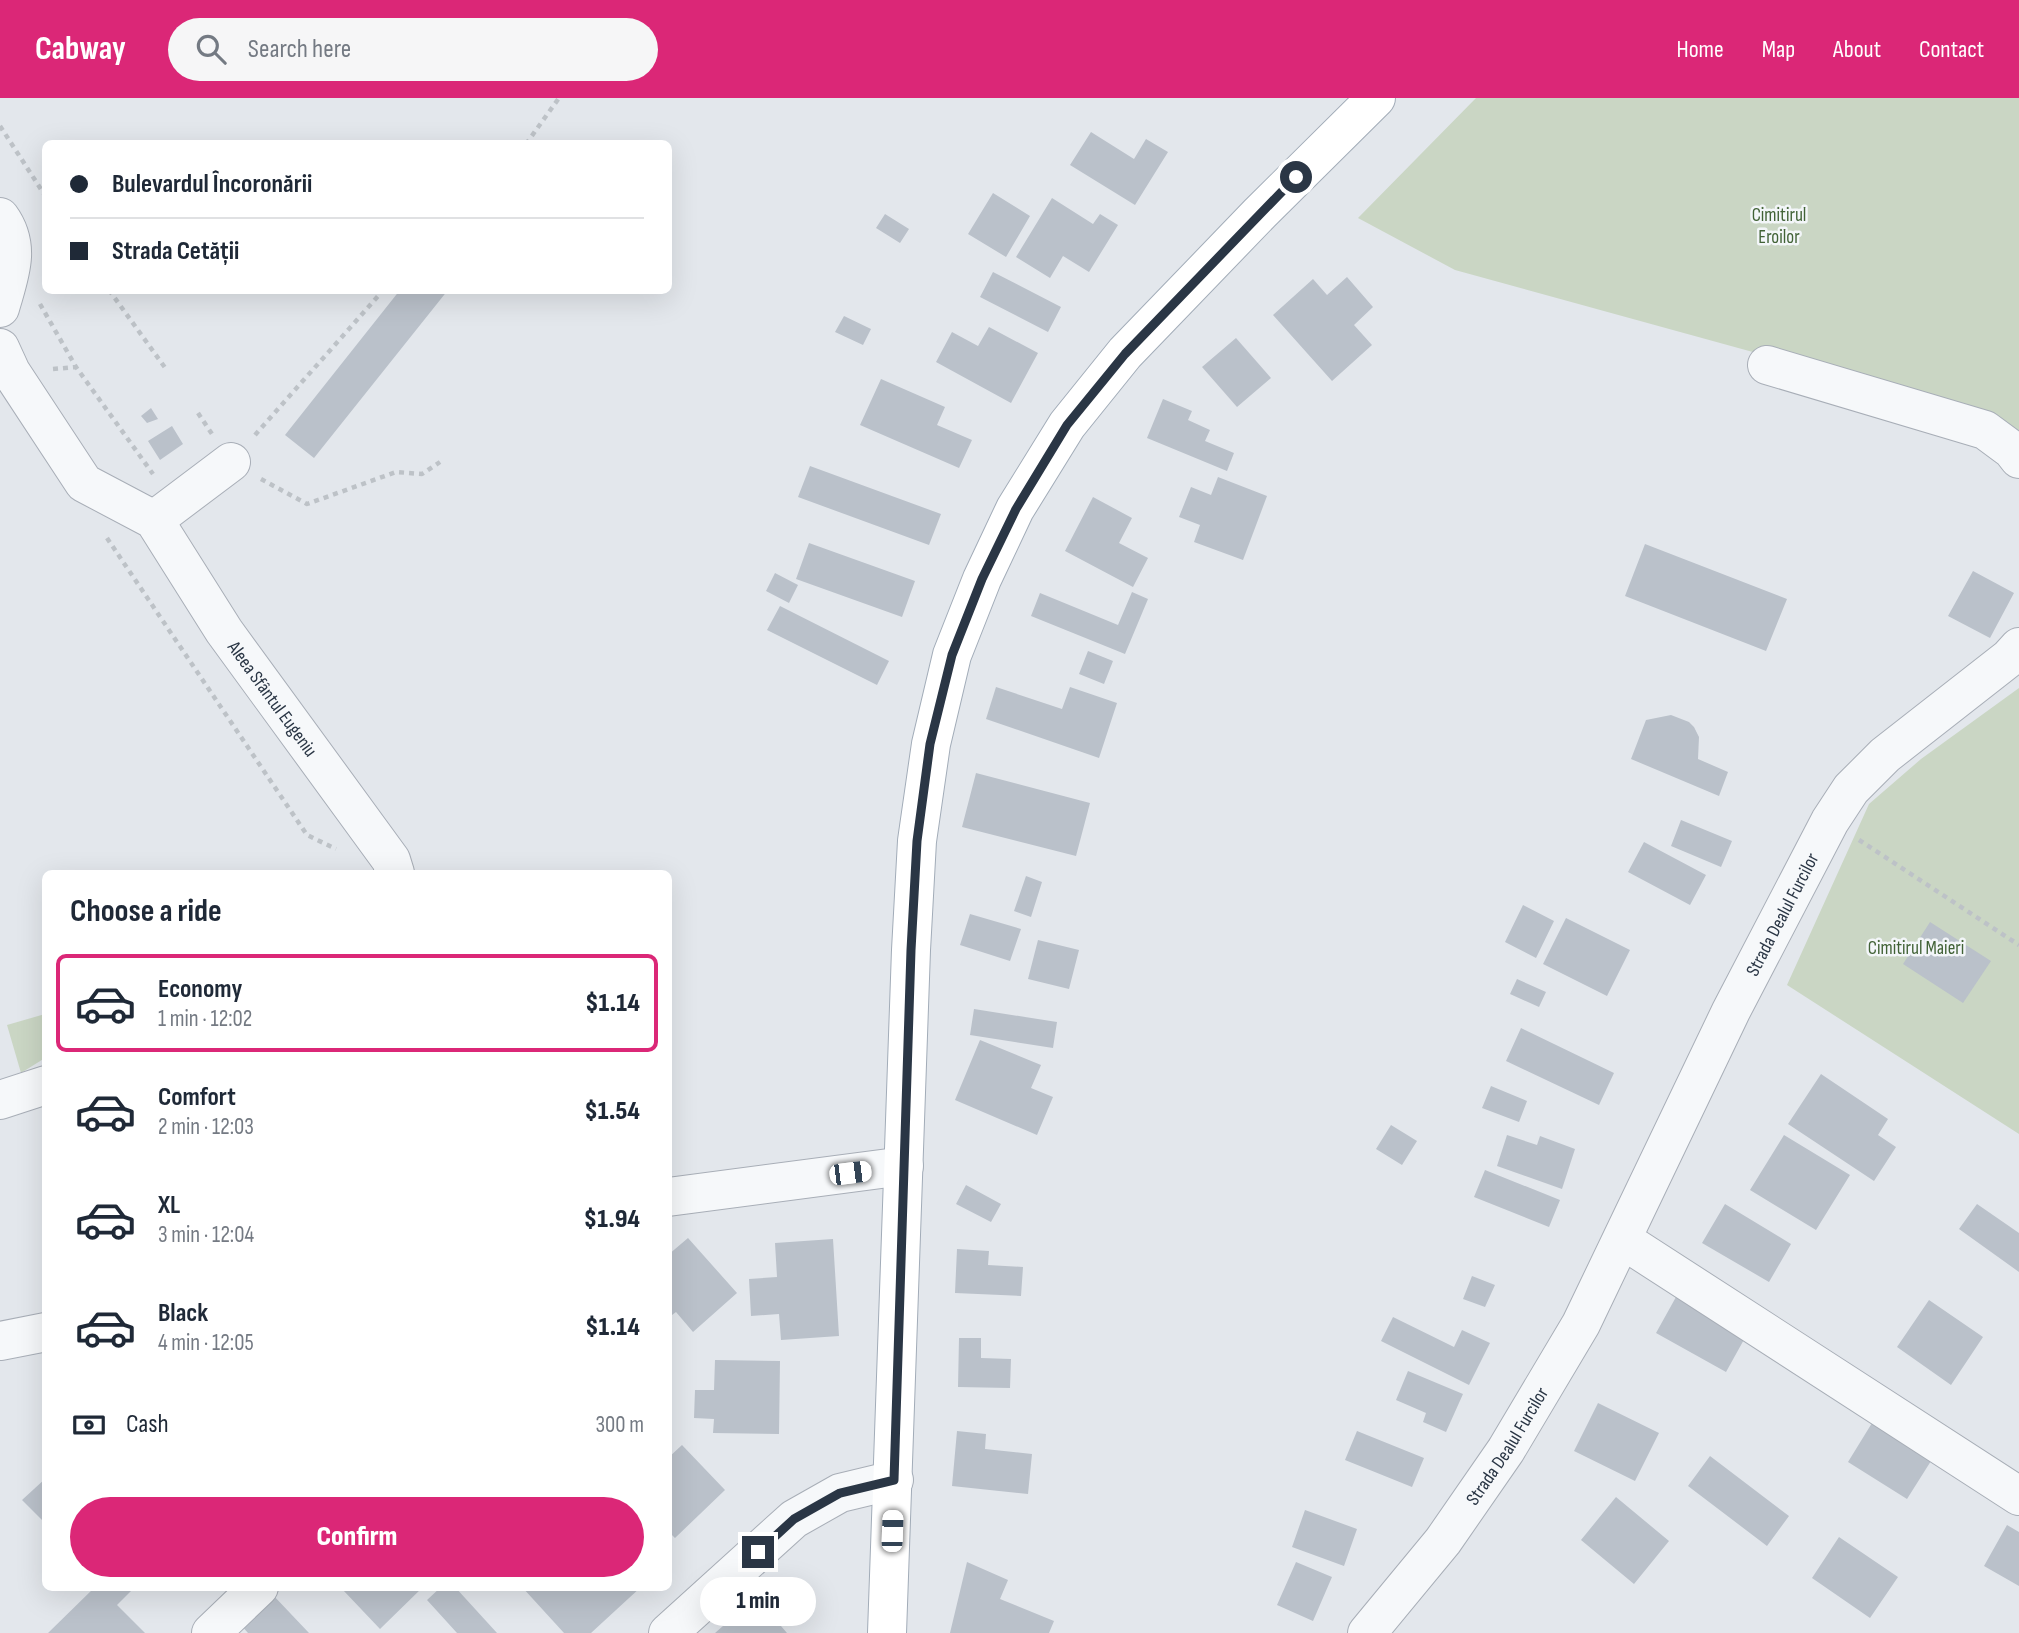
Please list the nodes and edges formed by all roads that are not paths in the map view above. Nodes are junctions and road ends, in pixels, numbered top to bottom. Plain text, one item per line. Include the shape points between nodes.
1 (1376, 98) edge
2 (0, 217) edge
3 (0, 308) edge
4 (0, 348) edge
5 (1767, 365) dead end
6 (2019, 459) edge
7 (231, 462) road end
8 (154, 520) junction
9 (2019, 648) edge
10 (394, 870) edge
11 (42, 1087) edge
12 (0, 1100) edge
13 (904, 1166) junction
14 (744, 1187) junction
15 (672, 1196) edge
16 (672, 1222) edge
17 (1623, 1240) junction
18 (42, 1333) edge
19 (0, 1341) edge
20 (894, 1480) junction
21 (2019, 1496) edge
22 (255, 1591) edge
23 (211, 1633) edge
24 (667, 1633) edge
25 (887, 1633) edge
26 (1367, 1633) edge

1 - 13 main road via 1125,354 1067,425 1016,509 982,579 949,668 930,744 917,841
2 - 3 street via 14,253
4 - 8 street, Aleea Sfântul Eugeniu via 84,483
5 - 6 street via 1984,430
7 - 8 street
8 - 10 street, Aleea Sfântul Eugeniu via 224,631
9 - 17 street, Strada Dealul Furcilor via 1885,755 1851,789 1731,1011
11 - 12 street
13 - 14 street
13 - 20 main road
14 - 15 street
14 - 16 street
17 - 21 street
17 - 26 street, Strada Dealul Furcilor via 1581,1324 1506,1450 1443,1541
18 - 19 street
20 - 24 street via 840,1493 794,1519
20 - 25 main road
22 - 23 street

